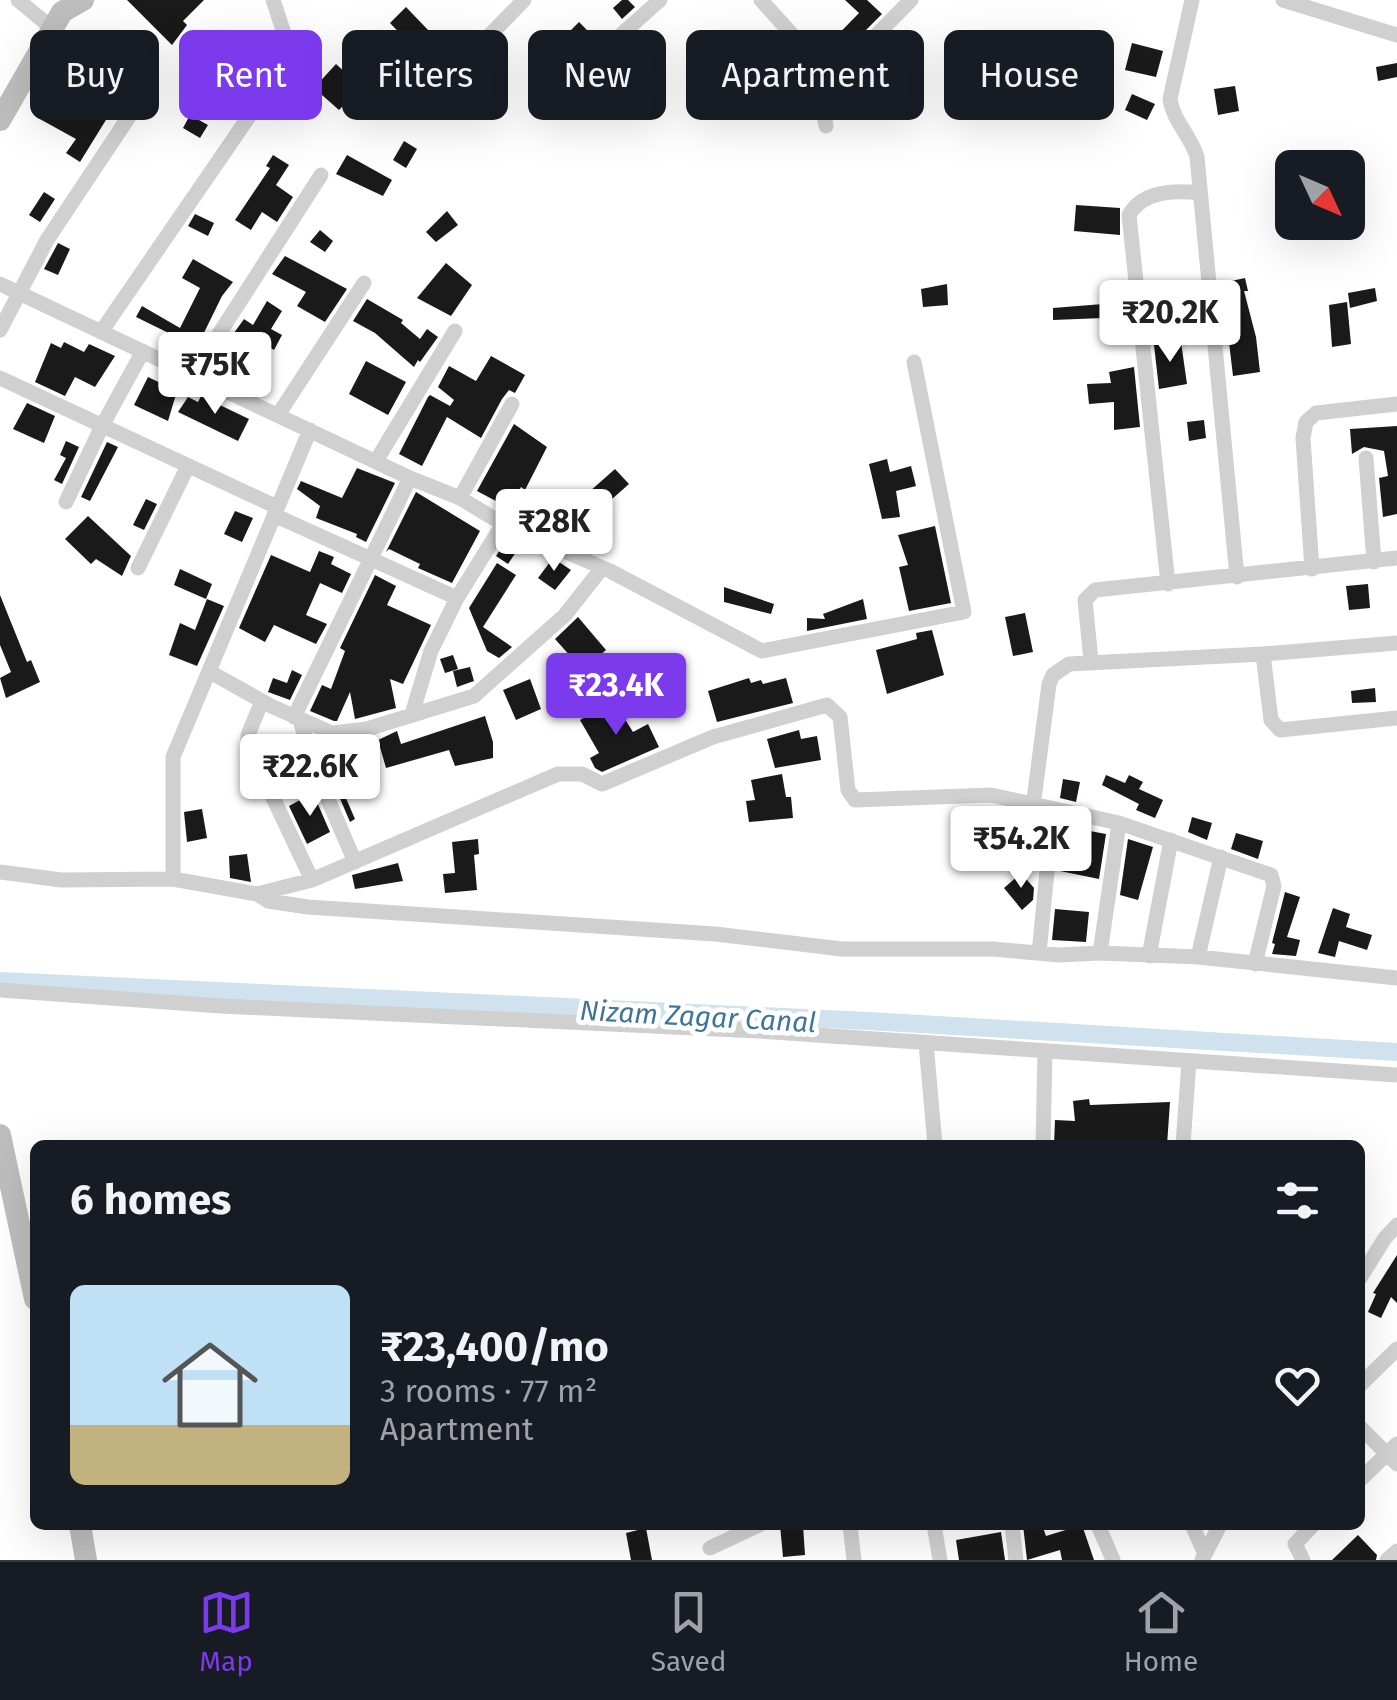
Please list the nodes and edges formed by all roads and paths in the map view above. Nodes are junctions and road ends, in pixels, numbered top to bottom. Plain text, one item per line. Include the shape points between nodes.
1 (18, 0) edge
2 (84, 0) edge
3 (273, 0) edge
4 (524, 0) edge
5 (660, 0) edge
6 (761, 0) edge
7 (911, 0) edge
8 (1192, 0) edge
9 (1282, 0) edge
10 (53, 29) junction
11 (494, 30) edge
12 (627, 30) edge
13 (786, 30) edge
14 (881, 30) edge
15 (1397, 35) edge
16 (0, 120) edge
17 (127, 120) edge
18 (825, 120) edge
19 (826, 126) dead end
20 (321, 175) dead end
21 (1200, 193) junction
22 (0, 284) edge
23 (364, 284) dead end
24 (18, 292) junction
25 (0, 330) edge
26 (101, 332) junction
27 (454, 332) dead end
28 (143, 352) junction
29 (914, 362) dead end
30 (192, 376) junction
31 (0, 378) edge
32 (512, 404) dead end
33 (1397, 404) edge
34 (278, 415) junction
35 (102, 426) junction
36 (310, 430) junction
37 (1366, 458) dead end
38 (376, 461) junction
39 (188, 466) junction
40 (410, 478) junction
41 (460, 498) junction
42 (66, 502) dead end
43 (276, 511) junction
44 (503, 524) junction
45 (371, 556) junction
46 (1397, 558) edge
47 (1374, 562) junction
48 (138, 568) dead end
49 (602, 568) junction
50 (1312, 569) junction
51 (1237, 577) junction
52 (1168, 584) junction
53 (457, 598) junction
54 (1397, 643) edge
55 (1262, 654) junction
56 (1091, 661) junction
57 (210, 672) junction
58 (262, 701) junction
59 (412, 714) junction
60 (1397, 718) edge
61 (297, 719) junction
62 (1033, 807) junction
63 (1053, 811) junction
64 (1119, 824) junction
65 (1171, 840) junction
66 (1220, 856) junction
67 (355, 862) junction
68 (0, 872) edge
69 (173, 879) junction
70 (312, 880) junction
71 (257, 894) junction
72 (1039, 953) junction
73 (1100, 953) junction
74 (1149, 956) junction
75 (1198, 957) junction
76 (1255, 964) junction
77 (1397, 978) edge
78 (0, 990) edge
79 (926, 1042) junction
80 (1045, 1051) junction
81 (1189, 1061) junction
82 (1397, 1075) edge
83 (0, 1135) edge
84 (935, 1140) edge
85 (1043, 1140) edge
86 (1183, 1140) edge
87 (1397, 1224) edge
88 (1365, 1270) edge
89 (30, 1276) edge
90 (1397, 1348) edge
91 (1365, 1379) edge
92 (1365, 1431) edge
93 (1394, 1454) edge
94 (1365, 1476) edge
95 (81, 1530) edge
96 (748, 1530) edge
97 (851, 1530) edge
98 (935, 1530) edge
99 (1013, 1530) edge
100 (1100, 1530) edge
101 (1194, 1530) edge
102 (1218, 1530) edge
103 (1309, 1530) edge
104 (710, 1548) dead end
105 (1397, 1551) edge
106 (1204, 1557) edge
107 (86, 1560) edge
108 (854, 1560) edge
109 (940, 1560) edge
110 (1016, 1560) edge
111 (1113, 1560) edge
112 (1303, 1560) edge
113 (1387, 1560) edge

1 - 10 street
2 - 10 street via 62,12
3 - 26 street via 286,39 284,64
4 - 11 street
5 - 12 street
6 - 13 street
7 - 14 street
8 - 21 street via 1170,99 1193,145
9 - 15 street
10 - 16 street
17 - 24 street
18 - 19 street
20 - 30 street
21 - 51 street
21 - 52 street via 1168,190 1135,205 1129,215
22 - 24 street
23 - 34 street
24 - 25 street
24 - 26 street
26 - 28 street
27 - 38 street
28 - 30 street
28 - 35 street
29 - 49 street via 964,612 762,651
30 - 34 street
31 - 35 street
32 - 41 street
33 - 50 street via 1316,414 1306,422
34 - 36 street
35 - 39 street
35 - 42 street
36 - 38 street
36 - 43 street
37 - 47 street
38 - 40 street
39 - 43 street
39 - 48 street
40 - 41 street
40 - 45 street
41 - 44 street
43 - 45 street
43 - 57 street
44 - 49 street
44 - 53 street
45 - 53 street
45 - 61 street
46 - 47 street
47 - 50 street
49 - 59 street via 565,615 474,696
50 - 51 street
51 - 52 street
52 - 56 street via 1087,596
53 - 59 street
54 - 55 street
55 - 56 street
55 - 60 street via 1271,720 1280,730
56 - 62 street via 1061,668 1049,684
57 - 58 street
57 - 69 street via 172,762
58 - 61 street
58 - 70 street via 248,745
59 - 61 street via 345,734
61 - 67 street
62 - 63 street
62 - 67 street via 991,795 855,800 848,790 840,717 827,705 713,737 602,784 582,774 558,774
63 - 64 street
63 - 72 street
64 - 65 street
64 - 73 street
65 - 66 street
65 - 74 street
66 - 75 street
66 - 76 street via 1274,879
67 - 70 street
68 - 69 street via 61,880
69 - 71 street
70 - 71 street
71 - 72 street via 308,907 833,948
72 - 73 street
73 - 74 street
74 - 75 street
75 - 76 street
76 - 77 street
78 - 79 street
79 - 80 street
79 - 84 street
80 - 81 street
80 - 85 street
81 - 82 street
81 - 86 street
83 - 89 street
87 - 88 street
90 - 91 street
92 - 93 street
93 - 94 street
95 - 107 street
96 - 104 street
97 - 108 street
98 - 109 street
99 - 110 street
100 - 111 street
101 - 106 street
102 - 106 street
103 - 112 street via 1295,1544
105 - 113 street

